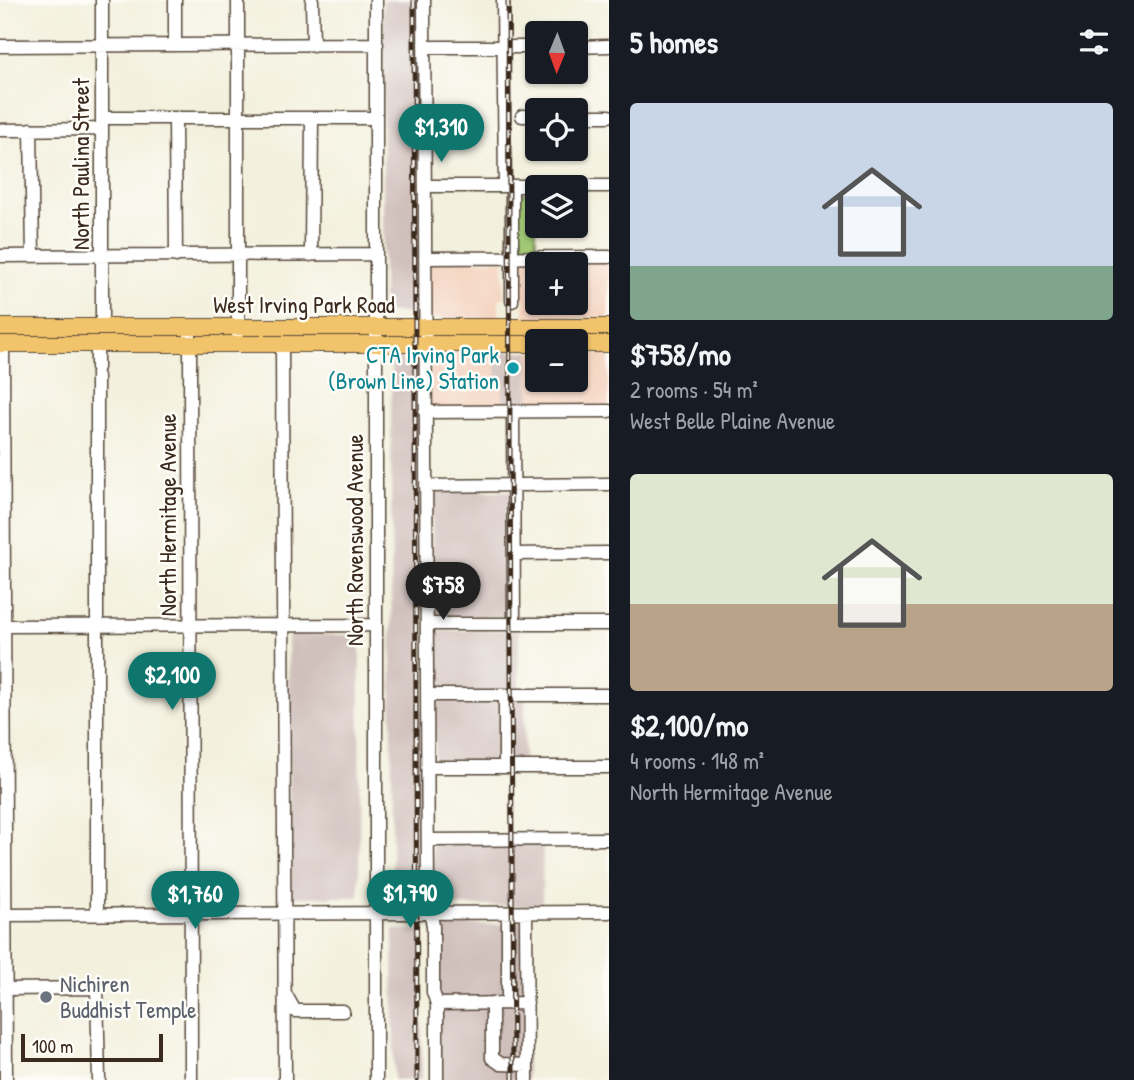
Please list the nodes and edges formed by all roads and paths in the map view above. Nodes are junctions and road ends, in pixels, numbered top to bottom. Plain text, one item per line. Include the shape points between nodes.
1 (102, 0) edge
2 (175, 0) edge
3 (238, 0) edge
4 (312, 0) edge
5 (376, 0) edge
6 (424, 0) edge
7 (503, 0) edge
8 (377, 44) junction
9 (102, 45) junction
10 (175, 45) junction
11 (238, 45) junction
12 (313, 45) junction
13 (0, 46) edge
14 (609, 46) edge
15 (424, 47) junction
16 (504, 47) junction
17 (525, 47) edge
18 (588, 47) edge
19 (588, 116) edge
20 (609, 116) edge
21 (175, 118) junction
22 (238, 118) junction
23 (312, 118) junction
24 (376, 118) junction
25 (102, 124) junction
26 (0, 130) edge
27 (31, 130) junction
28 (425, 186) junction
29 (508, 186) junction
30 (609, 186) edge
31 (376, 254) junction
32 (238, 255) junction
33 (311, 255) junction
34 (0, 256) edge
35 (33, 256) junction
36 (102, 256) junction
37 (176, 256) junction
38 (512, 257) junction
39 (609, 257) edge
40 (425, 258) junction
41 (512, 301) dead end
42 (609, 327) edge
43 (100, 336) junction
44 (190, 336) junction
45 (238, 336) junction
46 (376, 336) junction
47 (425, 336) junction
48 (1, 338) edge
49 (282, 343) junction
50 (525, 343) edge
51 (588, 344) edge
52 (609, 344) edge
53 (609, 411) edge
54 (425, 412) junction
55 (513, 412) junction
56 (609, 484) edge
57 (513, 485) junction
58 (426, 486) junction
59 (609, 553) edge
60 (514, 554) junction
61 (426, 624) junction
62 (514, 624) junction
63 (609, 624) edge
64 (283, 625) junction
65 (376, 625) junction
66 (2, 626) edge
67 (97, 626) junction
68 (188, 626) junction
69 (427, 695) junction
70 (505, 695) junction
71 (609, 695) edge
72 (427, 767) junction
73 (505, 767) junction
74 (609, 767) edge
75 (609, 839) edge
76 (428, 840) junction
77 (609, 912) edge
78 (376, 913) junction
79 (430, 913) junction
80 (508, 913) junction
81 (526, 913) junction
82 (97, 914) junction
83 (190, 914) junction
84 (285, 914) junction
85 (3, 915) edge
86 (5, 989) junction
87 (285, 993) junction
88 (492, 1003) junction
89 (508, 1003) junction
90 (527, 1003) junction
91 (437, 1004) junction
92 (343, 1011) dead end
93 (509, 1065) junction
94 (527, 1065) junction
95 (6, 1080) edge
96 (99, 1080) edge
97 (191, 1080) edge
98 (285, 1080) edge
99 (376, 1080) edge
100 (437, 1080) edge
101 (509, 1080) edge
102 (527, 1080) edge

1 - 9 street, North Paulina Street
2 - 10 street
3 - 11 street
4 - 12 street
5 - 8 street, North Ravenswood Avenue
6 - 15 street
7 - 16 street
8 - 12 street
8 - 24 street, North Ravenswood Avenue
9 - 10 street
9 - 13 street
9 - 25 street, North Paulina Street
10 - 11 street
11 - 12 street
11 - 22 street
14 - 18 street
15 - 16 street
15 - 28 street
16 - 17 street
16 - 29 street
19 - 20 street
21 - 22 street
21 - 25 street
21 - 37 street
22 - 23 street
22 - 32 street
23 - 24 street
23 - 33 street
24 - 31 street, North Ravenswood Avenue
25 - 27 street
25 - 36 street, North Paulina Street
26 - 27 street
27 - 35 street
28 - 29 street
28 - 40 street
29 - 30 street
29 - 38 street
31 - 33 street
31 - 46 street, North Ravenswood Avenue
32 - 33 street
32 - 37 street
32 - 45 street
34 - 35 street
35 - 36 street
36 - 37 street
36 - 43 street, North Paulina Street
38 - 39 street
38 - 40 street
38 - 41 street
40 - 47 street
42 - 47 main road, West Irving Park Road
43 - 44 main road, West Irving Park Road
43 - 48 main road, West Irving Park Road
43 - 67 street, North Paulina Street
44 - 45 main road, West Irving Park Road
44 - 68 street, North Hermitage Avenue
45 - 46 main road, West Irving Park Road
45 - 49 main road, West Irving Park Road
46 - 47 main road, West Irving Park Road
46 - 49 main road, West Irving Park Road
46 - 65 street, North Ravenswood Avenue
47 - 50 main road, West Irving Park Road
47 - 54 street
48 - 66 street
49 - 64 street
51 - 52 main road
53 - 55 street
54 - 55 street
54 - 58 street
55 - 57 street
56 - 57 street
57 - 58 street
57 - 60 street
58 - 61 street
59 - 60 street
60 - 62 street
61 - 62 street
61 - 69 street
62 - 63 street
64 - 65 street
64 - 68 street
64 - 84 street
65 - 78 street, North Ravenswood Avenue
66 - 67 street
66 - 85 street
67 - 68 street
67 - 82 street, North Paulina Street
68 - 83 street, North Hermitage Avenue
69 - 70 street
69 - 72 street
70 - 71 street
70 - 73 street
72 - 73 street
72 - 76 street
73 - 74 street
75 - 76 street
76 - 79 street
77 - 81 street
78 - 79 street
78 - 84 street
78 - 99 street, North Ravenswood Avenue
79 - 80 street
79 - 91 street
80 - 81 street
80 - 89 street
81 - 90 street
82 - 83 street
82 - 85 street
83 - 84 street
83 - 97 street, North Hermitage Avenue
84 - 87 street
85 - 86 street
86 - 95 street
86 - 96 street via 97,988
87 - 92 street via 295,1011
87 - 98 street
88 - 89 street
88 - 91 street
88 - 93 street via 492,1058
89 - 90 street
90 - 94 street
91 - 100 street
93 - 94 street
93 - 101 street
94 - 102 street

